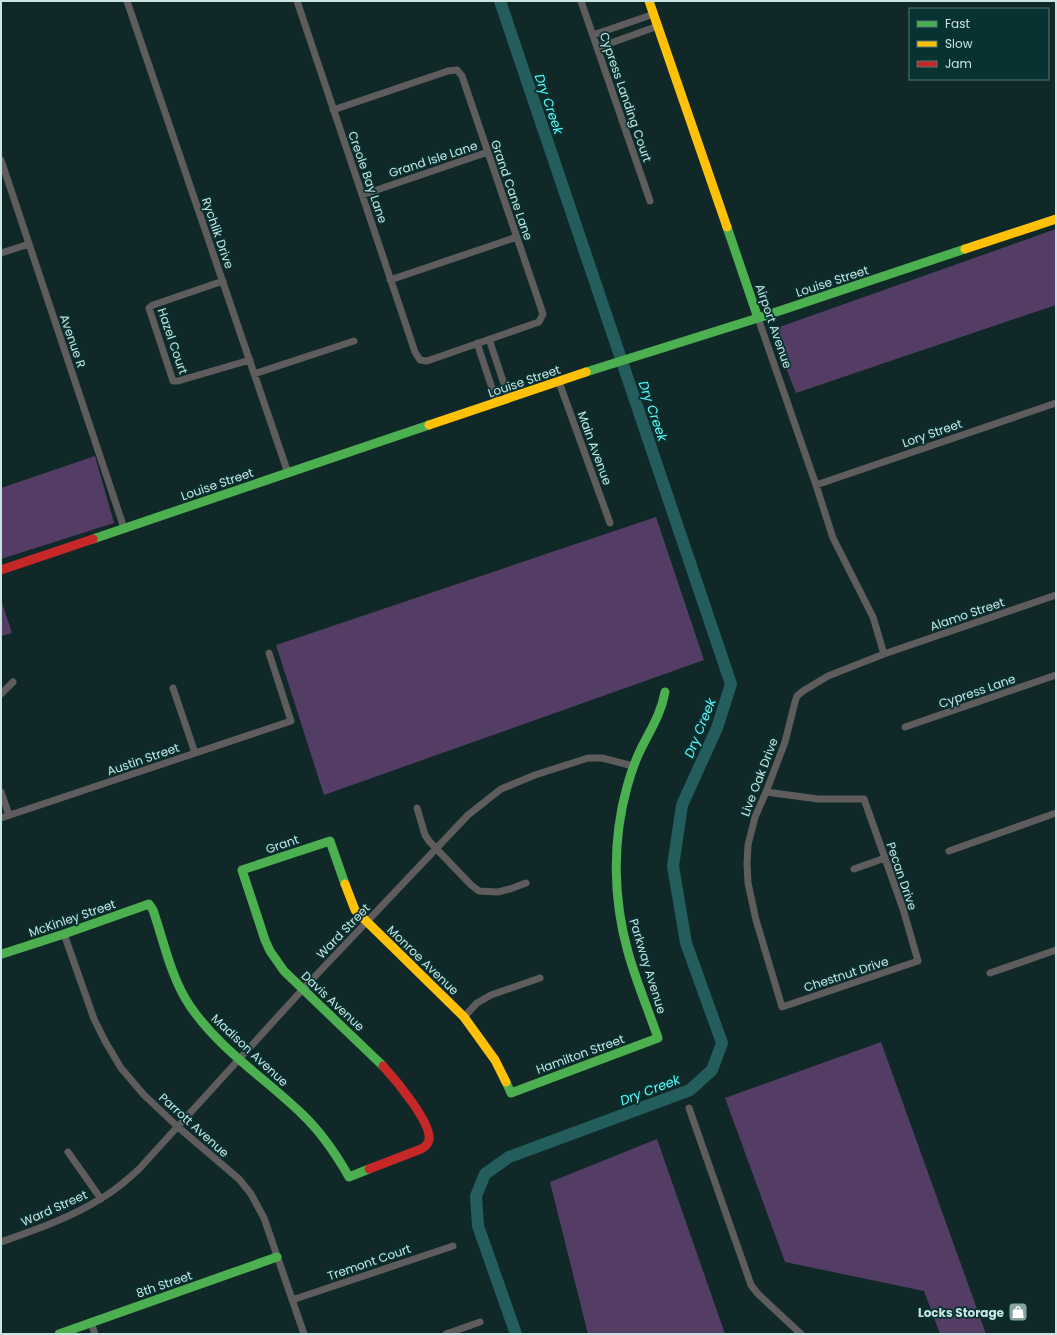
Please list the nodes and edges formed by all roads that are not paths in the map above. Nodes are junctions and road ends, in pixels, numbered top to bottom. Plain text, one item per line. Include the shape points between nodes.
1 (127, 1) edge
2 (296, 1) edge
3 (581, 1) edge
4 (649, 1) edge
5 (654, 14) junction
6 (658, 26) junction
7 (593, 35) junction
8 (597, 48) junction
9 (333, 110) junction
10 (488, 152) junction
11 (1, 160) edge
12 (362, 195) junction
13 (650, 201) dead end
14 (1055, 223) edge
15 (517, 237) junction
16 (29, 244) junction
17 (1, 253) edge
18 (390, 280) junction
19 (223, 281) junction
20 (758, 318) junction
21 (489, 339) junction
22 (354, 341) dead end
23 (477, 343) junction
24 (250, 360) junction
25 (254, 374) junction
26 (559, 382) junction
27 (508, 399) junction
28 (497, 403) junction
29 (1056, 403) edge
30 (288, 473) junction
31 (816, 484) junction
32 (610, 522) dead end
33 (124, 528) junction
34 (1, 570) edge
35 (1056, 595) edge
36 (269, 653) dead end
37 (884, 654) junction
38 (1056, 675) edge
39 (13, 682) dead end
40 (173, 688) dead end
41 (665, 692) dead end
42 (1, 694) edge
43 (905, 727) dead end
44 (195, 753) junction
45 (633, 766) junction
46 (1, 792) edge
47 (766, 792) junction
48 (417, 808) dead end
49 (1056, 813) edge
50 (10, 815) junction
51 (1, 818) edge
52 (330, 840) joint
53 (435, 849) junction
54 (949, 851) dead end
55 (885, 858) junction
56 (854, 869) dead end
57 (242, 870) joint
58 (526, 883) dead end
59 (149, 904) joint
60 (367, 923) junction
61 (64, 934) junction
62 (1056, 950) edge
63 (2, 954) edge
64 (918, 961) joint
65 (990, 973) dead end
66 (540, 978) dead end
67 (302, 989) junction
68 (782, 1007) joint
69 (464, 1017) junction
70 (658, 1038) joint
71 (239, 1059) junction
72 (511, 1093) joint
73 (689, 1108) dead end
74 (178, 1127) junction
75 (68, 1152) dead end
76 (349, 1177) joint
77 (100, 1199) junction
78 (1, 1242) edge
79 (453, 1246) dead end
80 (277, 1257) junction
81 (292, 1300) junction
82 (480, 1322) dead end
83 (91, 1323) junction
84 (58, 1334) edge
85 (95, 1334) edge
86 (304, 1334) edge
87 (446, 1334) edge
88 (801, 1334) edge

1 - 19 street, Rychlik Drive
2 - 9 street, Creole Bay Lane
3 - 7 street, Cypress Landing Court
4 - 5 street, Airport Avenue
5 - 6 street, Airport Avenue
5 - 7 street
6 - 8 street
6 - 20 street, Airport Avenue
7 - 8 street, Cypress Landing Court
8 - 13 street, Cypress Landing Court
9 - 10 street, Grand Cane Lane via 457,70 462,76
9 - 12 street, Creole Bay Lane
10 - 12 street, Grand Isle Lane
10 - 15 street, Grand Cane Lane
11 - 16 street, Avenue R
12 - 18 street, Creole Bay Lane
14 - 20 street, Louise Street
15 - 18 street
15 - 21 street, Grand Cane Lane via 543,314 542,319
16 - 17 street
16 - 33 street, Avenue R
18 - 23 street, Creole Bay Lane via 420,360 427,361
19 - 24 street, Rychlik Drive
19 - 24 street, Hazel Court via 152,304 149,308 173,381
20 - 26 street, Louise Street
20 - 31 street, Airport Avenue
21 - 23 street
21 - 27 street
22 - 25 street
23 - 28 street
24 - 25 street, Rychlik Drive
25 - 30 street, Rychlik Drive
26 - 27 street, Louise Street
26 - 32 street, Main Avenue
27 - 28 street, Louise Street
28 - 30 street, Louise Street
29 - 31 street, Lory Street
30 - 33 street, Louise Street
31 - 37 street, Airport Avenue via 833,538 873,618
33 - 34 street, Louise Street
35 - 37 street, Alamo Street
36 - 44 street, Austin Street via 291,721
37 - 47 street, Live Oak Drive via 828,676 797,696
38 - 43 street, Cypress Lane
39 - 42 street
40 - 44 street
41 - 45 street, Parkway Avenue via 662,707
44 - 50 street, Austin Street
45 - 53 street, Ward Street via 602,758 588,758 501,789 468,815
45 - 70 street, Parkway Avenue via 623,807 617,852 620,914 625,941
46 - 50 street
47 - 55 street, Pecan Drive via 818,799 864,799
47 - 68 street, Live Oak Drive via 754,817 748,846 748,883 756,920
48 - 53 street via 425,835
49 - 54 street
50 - 51 street, Austin Street
52 - 57 street, Grant
52 - 60 street, Monroe Avenue via 350,900
53 - 58 street via 480,891 498,892
53 - 60 street, Ward Street
55 - 56 street
55 - 64 street, Pecan Drive
57 - 67 street, Davis Avenue via 270,951 284,971
59 - 61 street, McKinley Street
59 - 71 street, Madison Avenue via 183,995 210,1033
60 - 67 street, Ward Street
60 - 69 street, Monroe Avenue
61 - 63 street, McKinley Street
61 - 74 street, Parrott Avenue via 94,1019 105,1041 121,1068
62 - 65 street
64 - 68 street, Chestnut Drive
66 - 69 street via 491,995 477,1003
67 - 71 street, Ward Street
67 - 76 street, Davis Avenue via 380,1062 417,1110 427,1130 428,1143 421,1149
69 - 72 street, Monroe Avenue via 495,1060
70 - 72 street, Hamilton Street
71 - 74 street, Ward Street
71 - 76 street, Madison Avenue via 312,1125
73 - 88 street via 751,1285
74 - 77 street, Ward Street via 139,1169
74 - 80 street, Parrott Avenue via 239,1180 251,1194 264,1218
75 - 77 street
77 - 78 street, Ward Street via 73,1214
79 - 81 street, Tremont Court
80 - 81 street, Parrott Avenue
80 - 83 street, 8th Street
81 - 86 street, Parrott Avenue
82 - 87 street
83 - 84 street, 8th Street
83 - 85 street

